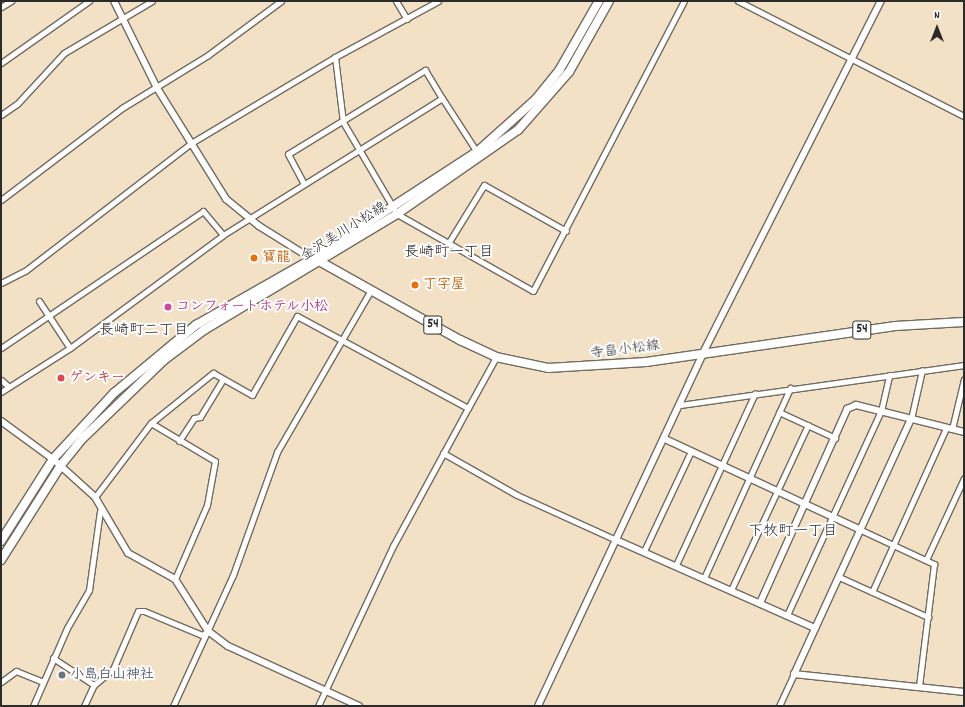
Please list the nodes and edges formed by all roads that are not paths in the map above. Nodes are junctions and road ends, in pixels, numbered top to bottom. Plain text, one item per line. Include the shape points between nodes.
1 (11, 1) edge
2 (89, 1) edge
3 (114, 1) edge
4 (152, 1) edge
5 (281, 1) edge
6 (396, 1) edge
7 (438, 1) edge
8 (599, 1) edge
9 (609, 1) edge
10 (684, 1) edge
11 (738, 1) edge
12 (881, 1) edge
13 (1, 7) edge
14 (407, 19) junction
15 (123, 20) junction
16 (335, 57) junction
17 (852, 59) junction
18 (1, 63) edge
19 (157, 88) junction
20 (442, 98) junction
21 (1, 115) edge
22 (964, 116) edge
23 (343, 122) junction
24 (191, 143) junction
25 (360, 150) junction
26 (477, 152) junction
27 (304, 184) junction
28 (1, 200) edge
29 (392, 206) junction
30 (398, 214) junction
31 (250, 218) junction
32 (566, 231) junction
33 (223, 235) junction
34 (449, 242) junction
35 (312, 259) junction
36 (322, 262) junction
37 (1, 283) edge
38 (371, 290) junction
39 (39, 301) dead end
40 (49, 316) junction
41 (964, 322) edge
42 (344, 339) junction
43 (1, 348) edge
44 (70, 348) junction
45 (703, 353) junction
46 (496, 357) junction
47 (964, 365) edge
48 (922, 370) junction
49 (889, 375) junction
50 (223, 379) junction
51 (964, 379) edge
52 (1, 380) edge
53 (8, 386) junction
54 (790, 388) junction
55 (1, 392) edge
56 (755, 393) junction
57 (680, 405) junction
58 (468, 408) junction
59 (881, 411) junction
60 (779, 412) junction
61 (911, 419) junction
62 (1, 421) edge
63 (151, 423) junction
64 (808, 425) junction
65 (949, 428) junction
66 (964, 432) edge
67 (835, 438) junction
68 (665, 439) junction
69 (179, 441) junction
70 (691, 451) junction
71 (443, 453) junction
72 (53, 459) junction
73 (61, 465) junction
74 (722, 466) junction
75 (750, 478) junction
76 (964, 478) edge
77 (777, 491) junction
78 (95, 497) junction
79 (805, 504) junction
80 (100, 511) junction
81 (833, 517) junction
82 (861, 530) junction
83 (616, 540) junction
84 (1, 542) edge
85 (893, 545) junction
86 (644, 551) junction
87 (1, 560) edge
88 (926, 560) junction
89 (676, 565) junction
90 (839, 577) junction
91 (704, 578) junction
92 (175, 579) junction
93 (732, 590) junction
94 (872, 592) junction
95 (760, 603) junction
96 (787, 615) junction
97 (928, 617) junction
98 (815, 628) junction
99 (208, 631) junction
100 (53, 658) junction
101 (794, 674) junction
102 (1, 682) edge
103 (42, 682) junction
104 (94, 684) junction
105 (919, 687) junction
106 (325, 690) junction
107 (964, 692) edge
108 (33, 706) edge
109 (84, 706) edge
110 (172, 706) edge
111 (318, 706) edge
112 (359, 706) edge
113 (538, 706) edge
114 (779, 706) edge

1 - 13 street
2 - 18 street
3 - 15 street
4 - 15 street
5 - 19 street
6 - 14 street
7 - 14 street
8 - 26 main road via 560,69 536,99
9 - 30 main road, 金沢美川小松線 via 569,72 545,103 481,159
10 - 32 street
11 - 17 street
12 - 17 street
14 - 16 street
15 - 19 street
15 - 21 street via 64,52 17,104
16 - 23 street
16 - 24 street
17 - 22 street
17 - 45 street
19 - 24 street
19 - 28 street via 122,108
20 - 23 street via 425,70
20 - 25 street
20 - 26 street
23 - 25 street
23 - 27 street via 288,154
24 - 31 street via 226,199
24 - 37 street via 25,271
25 - 27 street
25 - 29 street
26 - 29 main road
27 - 31 street
29 - 30 street
29 - 35 main road
30 - 34 street
30 - 36 main road, 金沢美川小松線
31 - 33 street
31 - 35 street
32 - 34 street via 484,185
32 - 34 street via 533,290
33 - 40 street via 203,211
33 - 44 street
35 - 36 main road, 寺畠小松線 / 54
35 - 72 main road via 196,325 156,355 114,392
36 - 38 main road, 寺畠小松線 / 54
36 - 73 main road, 金沢美川小松線 via 204,330 164,360 83,438
38 - 42 street
38 - 46 main road, 寺畠小松線 / 54
39 - 40 street
40 - 43 street
40 - 44 street
41 - 45 main road, 寺畠小松線 / 54 via 895,326
42 - 50 street via 297,316 252,395
42 - 58 street
42 - 99 street via 267,474 253,524
44 - 53 street
45 - 46 main road, 寺畠小松線 / 54 via 586,368 548,368
45 - 57 street
46 - 58 street
47 - 48 street
48 - 49 street
48 - 61 street
49 - 54 street
49 - 59 street
50 - 63 street via 213,373
50 - 69 street via 200,417 194,418
51 - 65 street
52 - 53 street
53 - 55 street
54 - 56 street
54 - 60 street
56 - 57 street
56 - 74 street
57 - 68 street
58 - 71 street
59 - 61 street
59 - 67 street via 856,405 847,409
59 - 81 street
60 - 64 street
60 - 75 street
61 - 65 street
61 - 82 street
62 - 72 street
63 - 69 street
63 - 78 street
64 - 67 street
64 - 77 street
65 - 66 street
65 - 85 street
67 - 79 street
68 - 70 street
68 - 83 street
69 - 92 street via 215,460 207,505
70 - 74 street
70 - 86 street
71 - 83 street via 517,495
71 - 106 street via 393,546
72 - 73 street
72 - 84 main road
73 - 78 street
73 - 87 main road, 金沢美川小松線
74 - 75 street
74 - 89 street
75 - 77 street
75 - 91 street
76 - 88 street
77 - 79 street
77 - 93 street
78 - 80 street
79 - 81 street
79 - 95 street
80 - 92 street via 128,553
80 - 100 street via 89,590
81 - 82 street
81 - 96 street
82 - 85 street
82 - 90 street
83 - 86 street
83 - 113 street
85 - 88 street
85 - 94 street
86 - 89 street
88 - 97 street via 934,564
89 - 91 street
90 - 94 street
90 - 98 street
91 - 93 street
92 - 99 street
93 - 95 street
94 - 97 street
95 - 96 street
96 - 98 street
97 - 105 street
98 - 101 street
99 - 104 street via 202,635 144,611 138,611 113,669
99 - 106 street via 228,646
99 - 110 street
100 - 103 street
100 - 104 street
101 - 105 street
101 - 114 street
102 - 103 street via 16,671
103 - 108 street
104 - 109 street
105 - 107 street
106 - 111 street
106 - 112 street

